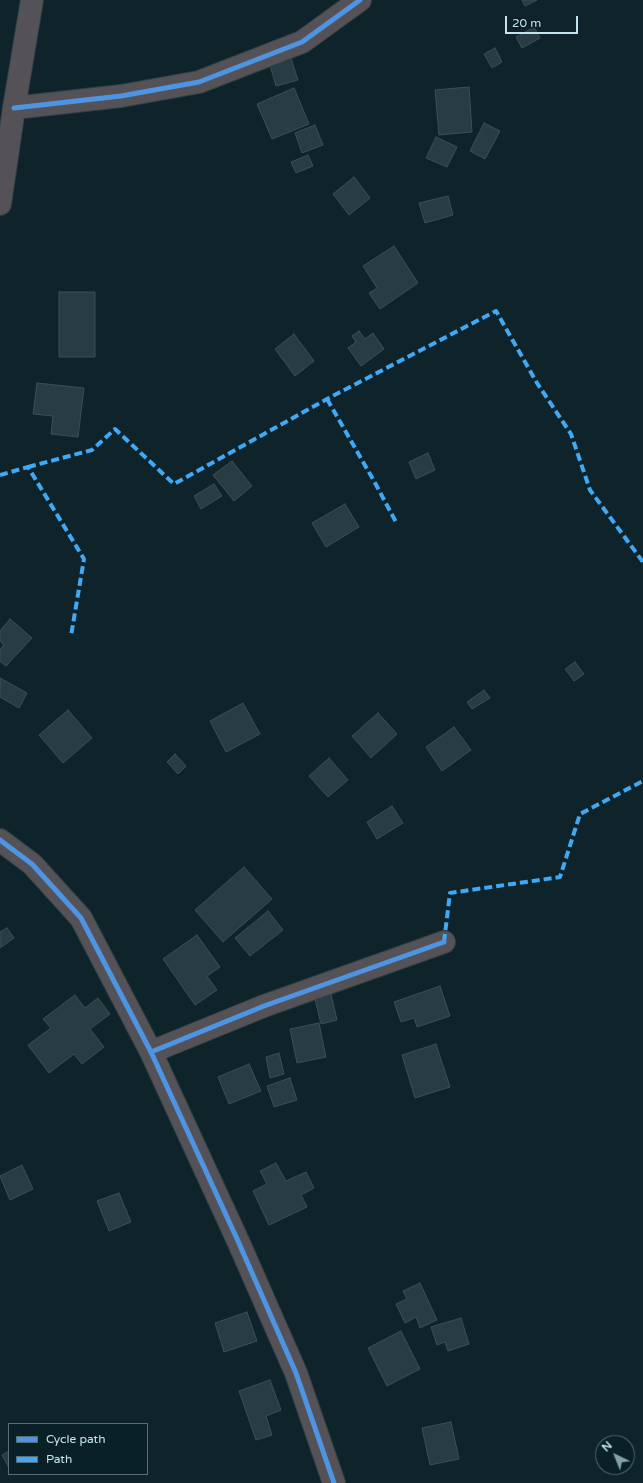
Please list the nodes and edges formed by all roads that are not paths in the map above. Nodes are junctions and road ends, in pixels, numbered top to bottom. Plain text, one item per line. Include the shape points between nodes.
1 (32, 0) edge
2 (360, 0) edge
3 (14, 108) junction
4 (0, 204) edge
5 (0, 840) edge
6 (444, 942) dead end
7 (150, 1052) junction
8 (334, 1483) edge

1 - 3 street
2 - 3 street via 302,42 199,82 121,96
3 - 4 street
5 - 7 street via 32,864 81,918
6 - 7 street via 264,1006
7 - 8 street via 296,1373

